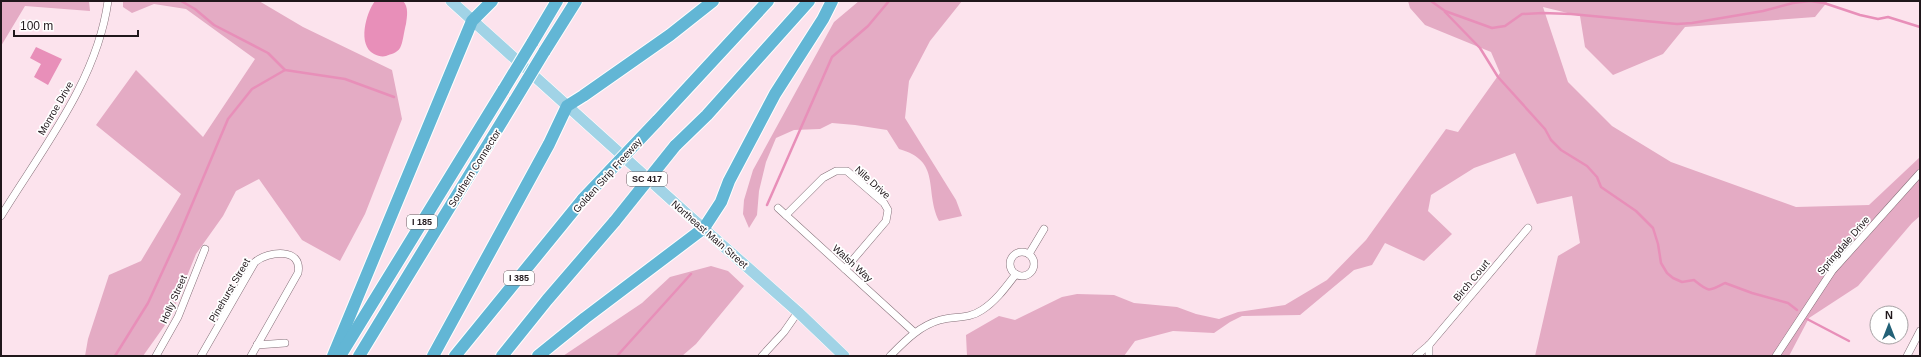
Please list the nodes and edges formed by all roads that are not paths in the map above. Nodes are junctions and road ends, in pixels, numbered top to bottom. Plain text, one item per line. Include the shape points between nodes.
1 (108, 1) edge
2 (451, 1) edge
3 (492, 1) edge
4 (557, 1) edge
5 (576, 1) edge
6 (713, 1) edge
7 (768, 1) edge
8 (809, 1) edge
9 (832, 1) edge
10 (472, 20) junction
11 (567, 106) junction
12 (1920, 173) edge
13 (778, 208) dead end
14 (786, 215) junction
15 (1, 216) edge
16 (704, 228) junction
17 (1528, 228) dead end
18 (1044, 229) dead end
19 (205, 249) dead end
20 (1029, 254) junction
21 (845, 269) junction
22 (1016, 274) junction
23 (798, 312) junction
24 (1920, 331) edge
25 (914, 332) junction
26 (285, 343) dead end
27 (257, 345) junction
28 (1429, 345) junction
29 (156, 356) edge
30 (201, 356) edge
31 (251, 356) edge
32 (333, 356) edge
33 (340, 356) edge
34 (359, 356) edge
35 (433, 356) edge
36 (455, 356) edge
37 (502, 356) edge
38 (538, 356) edge
39 (762, 356) edge
40 (844, 356) edge
41 (890, 356) edge
42 (1416, 356) edge
43 (1429, 356) edge
44 (1776, 356) edge
45 (1907, 356) edge

1 - 15 street, Monroe Drive via 96,48 76,93
2 - 10 main road, Northeast Main Street / SC 417
3 - 10 highway
4 - 33 highway, Southern Connector / I 185, bridge
5 - 34 highway, Southern Connector / I 185, bridge
6 - 11 highway via 670,35
7 - 36 highway, Golden Strip Freeway / I 385, bridge via 583,199
8 - 37 highway, bridge via 707,115 675,146
9 - 16 highway via 776,94 729,181 721,202
10 - 11 main road, Northeast Main Street / SC 417
10 - 32 highway
11 - 16 main road, Northeast Main Street / SC 417
11 - 35 highway via 549,144
12 - 44 street, Springdale Drive via 1832,271
13 - 14 street, Walsh Way
14 - 21 street, Walsh Way
14 - 21 street, Nile Drive via 823,178 836,171 847,172 884,202 888,210 886,221
16 - 23 main road, Northeast Main Street / SC 417
16 - 38 highway
17 - 28 street, Birch Court
18 - 20 street
19 - 29 street, Holly Street via 178,317
20 - 22 street via 1019,253 1012,259 1011,266
20 - 22 street via 1034,265 1031,272 1024,276
21 - 25 street, Walsh Way
22 - 25 street via 998,296 982,310 972,315 940,320
23 - 39 street
23 - 40 main road, Northeast Main Street / SC 417
24 - 45 street
25 - 41 street
26 - 27 street
27 - 30 street, Pinehurst Street via 298,273 297,261 291,255 275,254 262,257 255,262
27 - 31 street, Pinehurst Street
28 - 42 street, Birch Court
28 - 43 street

